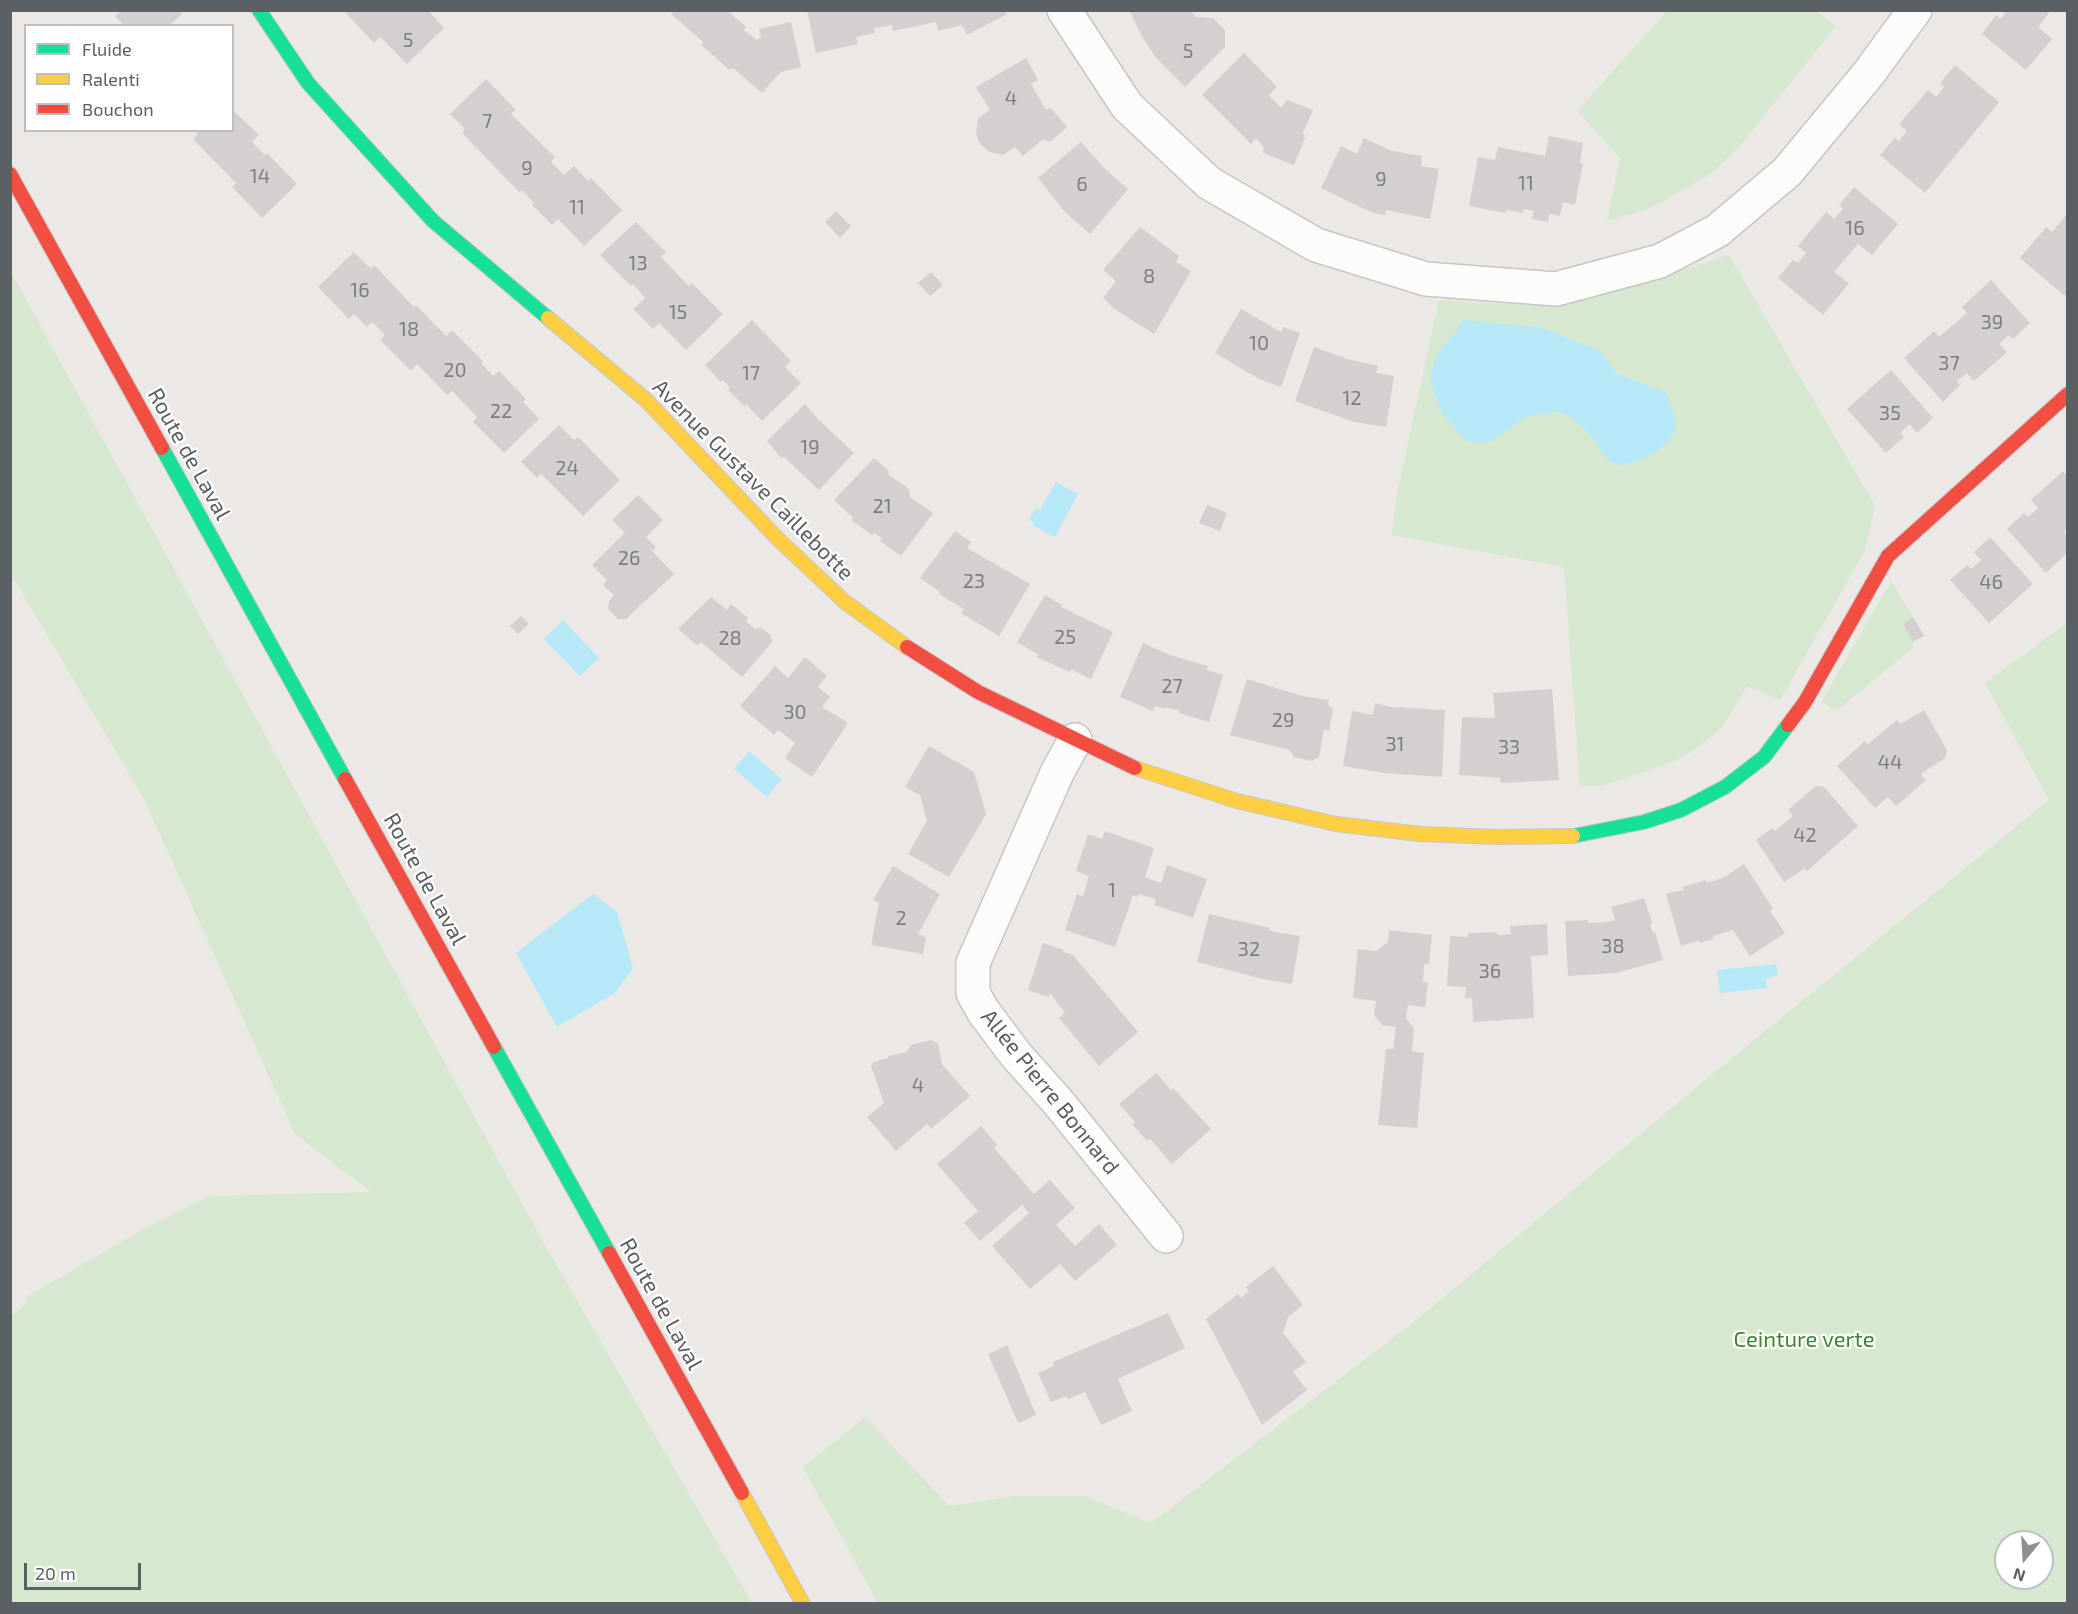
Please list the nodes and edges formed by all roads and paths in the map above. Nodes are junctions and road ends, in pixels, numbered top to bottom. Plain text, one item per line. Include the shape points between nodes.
1 (259, 10) edge
2 (1064, 10) edge
3 (1915, 10) edge
4 (10, 174) edge
5 (2067, 394) edge
6 (1074, 740) junction
7 (1166, 1236) dead end
8 (803, 1604) edge

1 - 6 street, Avenue Gustave Caillebotte via 308,83 433,221 645,399 778,539 845,602 978,692
2 - 3 street via 1127,106 1209,183 1316,245 1426,279 1556,288 1660,261 1717,231 1787,172
4 - 8 street, Route de Laval
5 - 6 street, Avenue Gustave Caillebotte via 1888,556 1805,702 1764,757 1725,787 1672,813 1580,836 1420,834 1346,825 1237,801 1131,767
6 - 7 street, Allée Pierre Bonnard via 973,963 973,993 1016,1055

